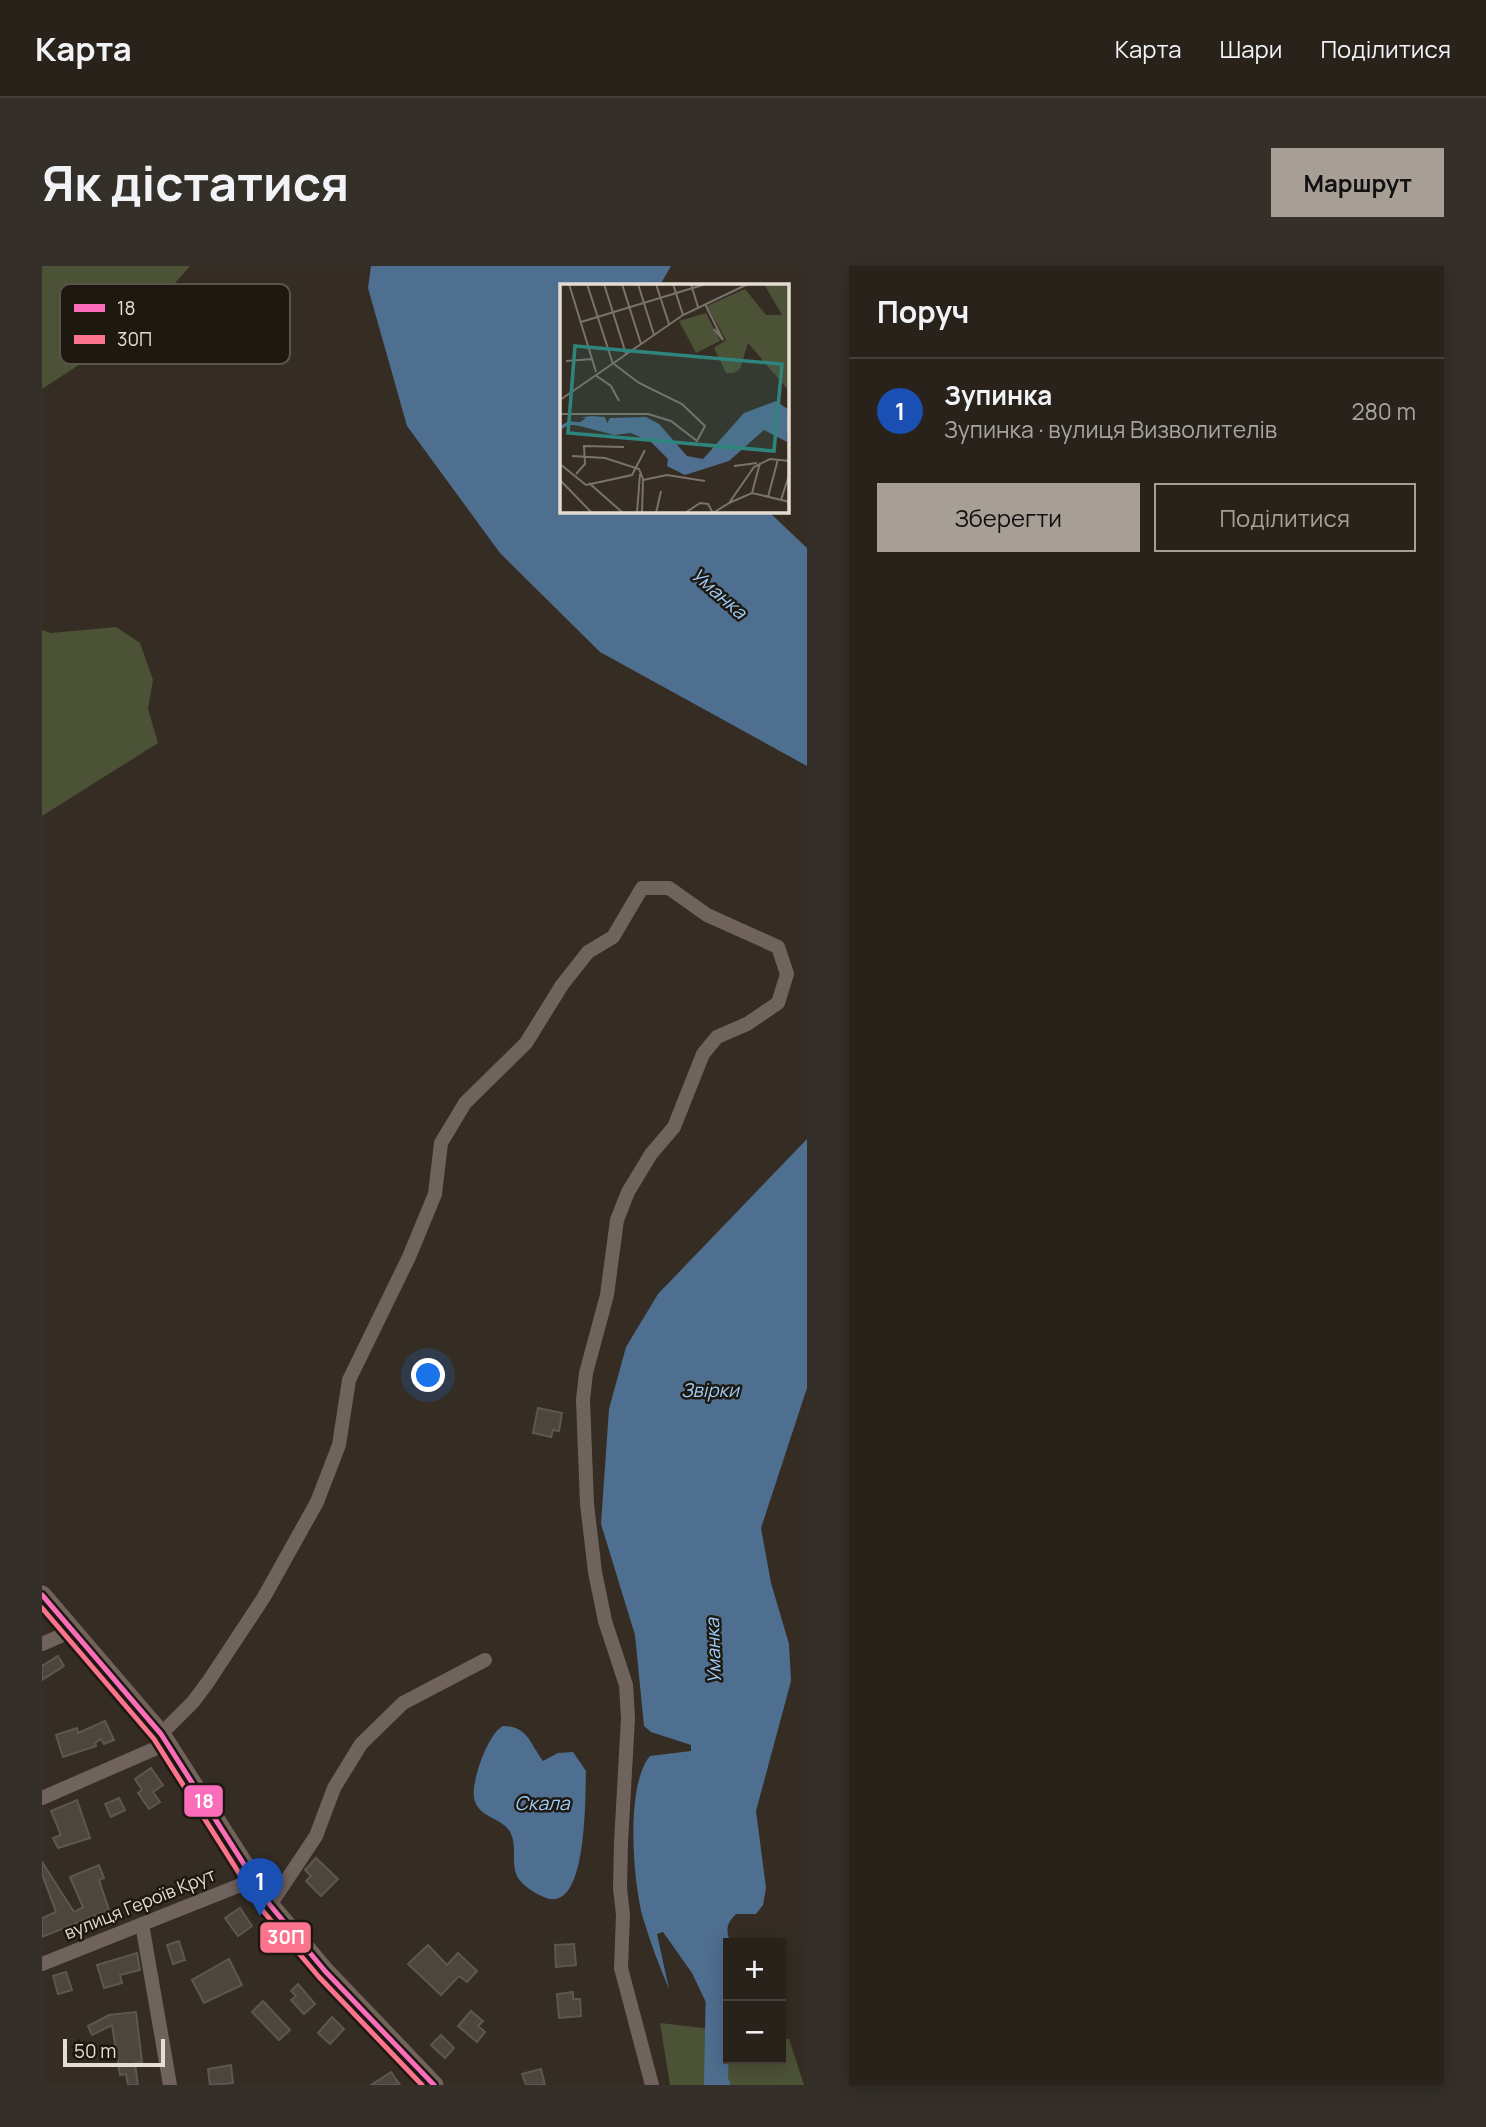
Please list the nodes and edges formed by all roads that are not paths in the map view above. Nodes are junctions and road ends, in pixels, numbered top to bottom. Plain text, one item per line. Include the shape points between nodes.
1 (42, 1595) edge
2 (72, 1631) junction
3 (42, 1644) edge
4 (485, 1660) dead end
5 (164, 1739) junction
6 (42, 1798) edge
7 (253, 1880) junction
8 (270, 1905) junction
9 (142, 1924) junction
10 (42, 1964) edge
11 (170, 2085) edge
12 (434, 2085) edge
13 (652, 2085) edge

1 - 2 main road
2 - 3 street
2 - 5 main road
4 - 8 street via 403,1703 361,1744 334,1788 316,1836
5 - 6 street
5 - 7 main road
5 - 13 street via 264,1597 317,1503 339,1445 349,1381 409,1258 435,1194 441,1143 465,1103 526,1043 588,952 613,937 642,888 669,888 707,915 778,947 787,974 778,1003 717,1037 703,1054 674,1127 628,1192 617,1220 607,1295 583,1399 595,1572 626,1685 621,1968
7 - 8 main road
7 - 9 street, вулиця Героїв Крут
8 - 12 main road via 325,1972
9 - 10 street, вулиця Героїв Крут
9 - 11 street

